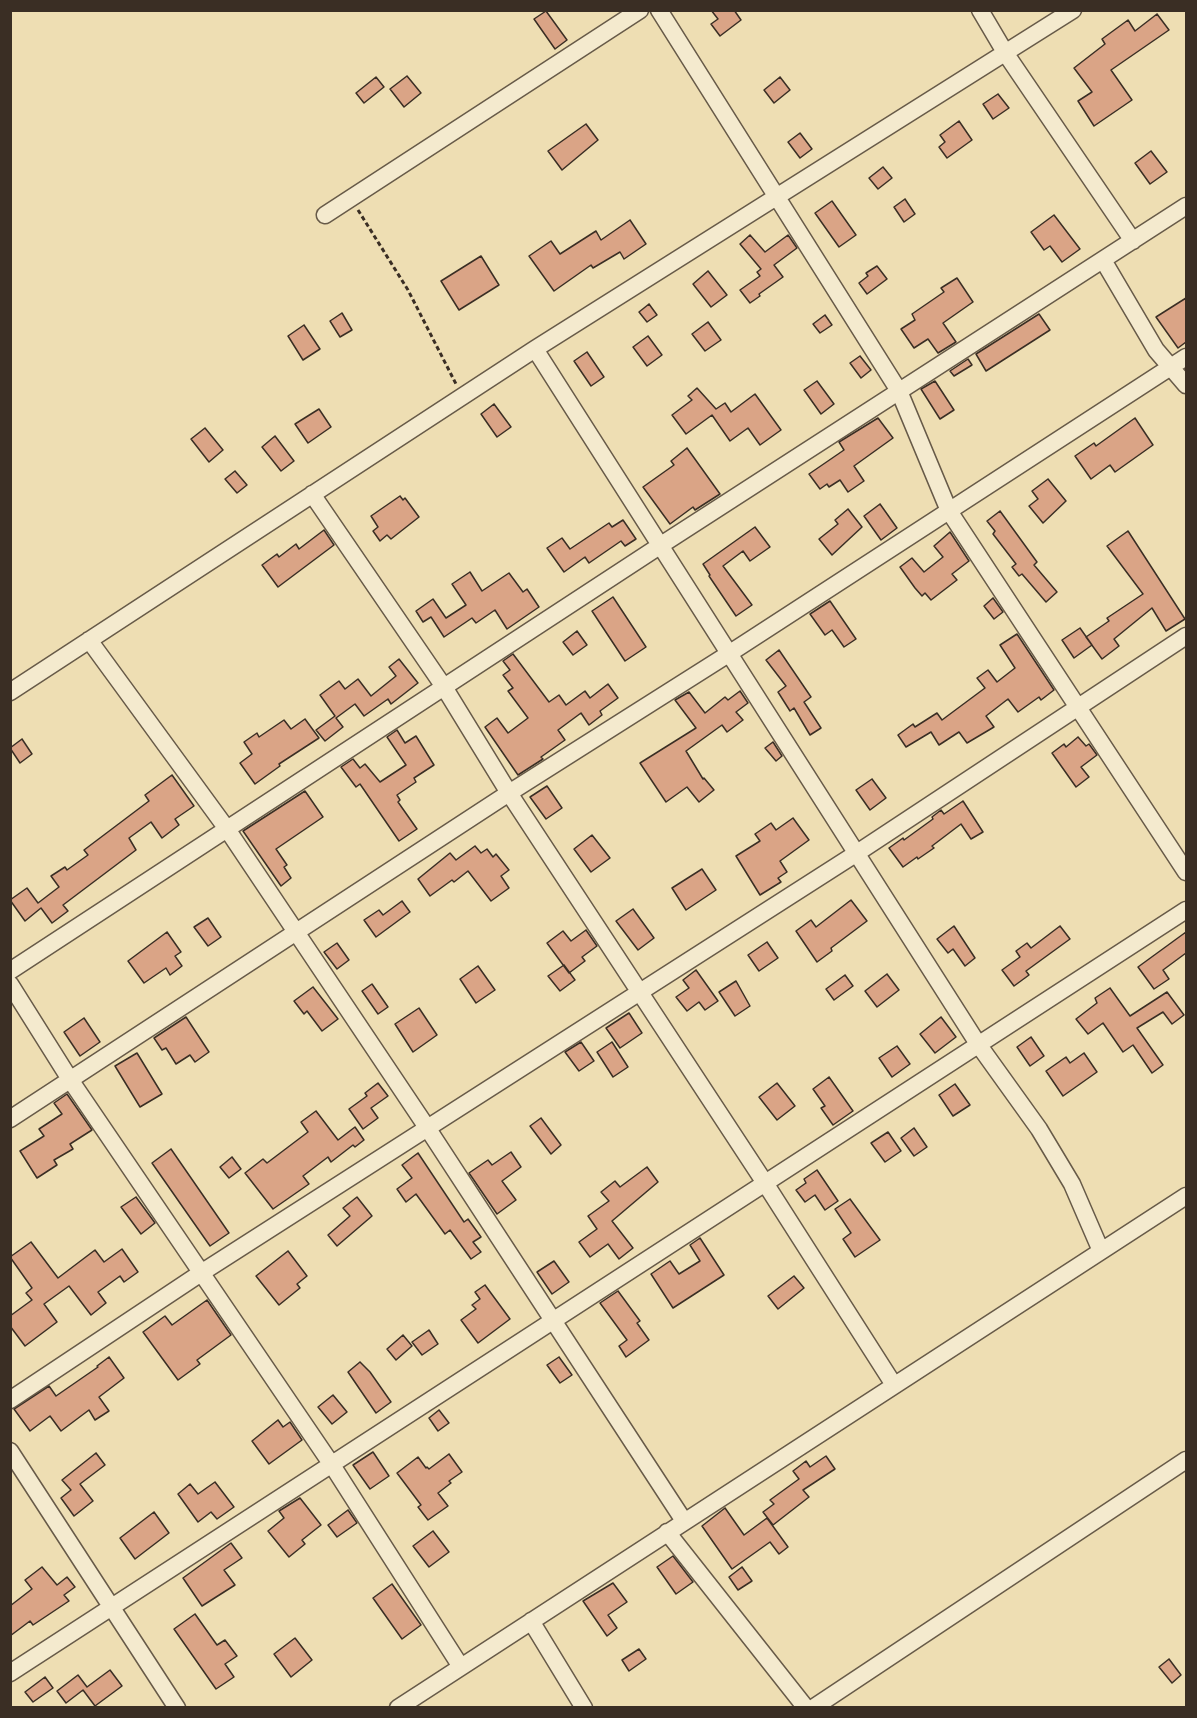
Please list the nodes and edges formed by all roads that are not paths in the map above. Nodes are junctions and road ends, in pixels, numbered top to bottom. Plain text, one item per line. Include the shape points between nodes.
1 (640, 10) edge
2 (659, 10) edge
3 (980, 10) edge
4 (1073, 10) edge
5 (1006, 54) junction
6 (777, 198) junction
7 (1186, 206) edge
8 (325, 215) dead end
9 (1133, 241) junction
10 (1103, 260) junction
11 (535, 349) junction
12 (1186, 357) edge
13 (1171, 367) junction
14 (1186, 385) edge
15 (899, 391) junction
16 (312, 494) junction
17 (949, 511) junction
18 (661, 545) junction
19 (1186, 636) edge
20 (90, 640) junction
21 (730, 653) junction
22 (444, 687) junction
23 (10, 692) edge
24 (1078, 707) junction
25 (509, 793) junction
26 (227, 829) junction
27 (857, 853) junction
28 (1186, 872) edge
29 (1186, 910) edge
30 (296, 933) junction
31 (10, 972) edge
32 (10, 984) edge
33 (640, 993) junction
34 (978, 1044) junction
35 (70, 1081) junction
36 (10, 1119) edge
37 (428, 1129) junction
38 (765, 1183) junction
39 (1186, 1196) edge
40 (1101, 1251) junction
41 (201, 1273) junction
42 (553, 1321) junction
43 (894, 1385) junction
44 (10, 1400) edge
45 (10, 1451) edge
46 (1186, 1460) edge
47 (332, 1465) junction
48 (684, 1521) junction
49 (667, 1532) junction
50 (112, 1609) junction
51 (531, 1621) junction
52 (461, 1666) junction
53 (10, 1673) edge
54 (177, 1707) edge
55 (398, 1707) edge
56 (584, 1707) edge
57 (806, 1707) edge
58 (813, 1707) edge

1 - 8 street
2 - 6 street
3 - 5 street
4 - 5 street
5 - 6 street
5 - 9 street
6 - 11 street
6 - 15 street
7 - 9 street
9 - 10 street
10 - 13 street via 1156,350
10 - 15 street
11 - 16 street
11 - 18 street
12 - 13 street
13 - 14 street
13 - 17 street
15 - 17 street
15 - 18 street
16 - 20 street
16 - 22 street
17 - 21 street
17 - 24 street
18 - 21 street
18 - 22 street
19 - 24 street
20 - 23 street
20 - 26 street
21 - 25 street
21 - 27 street
22 - 25 street
22 - 26 street
24 - 27 street
24 - 28 street
25 - 30 street
25 - 33 street
26 - 30 street
26 - 31 street
27 - 33 street
27 - 34 street
29 - 34 street
30 - 35 street
30 - 37 street
32 - 35 street
33 - 37 street
33 - 38 street
34 - 38 street
34 - 40 street via 1072,1184
35 - 36 street
35 - 41 street
37 - 41 street
37 - 42 street
38 - 42 street
38 - 43 street
39 - 40 street
40 - 43 street
41 - 44 street
41 - 47 street
42 - 47 street
42 - 48 street
43 - 48 street
45 - 50 street
46 - 58 street
47 - 50 street
47 - 52 street
48 - 49 street
49 - 51 street
49 - 57 street
50 - 53 street
50 - 54 street
51 - 52 street
51 - 56 street
52 - 55 street

